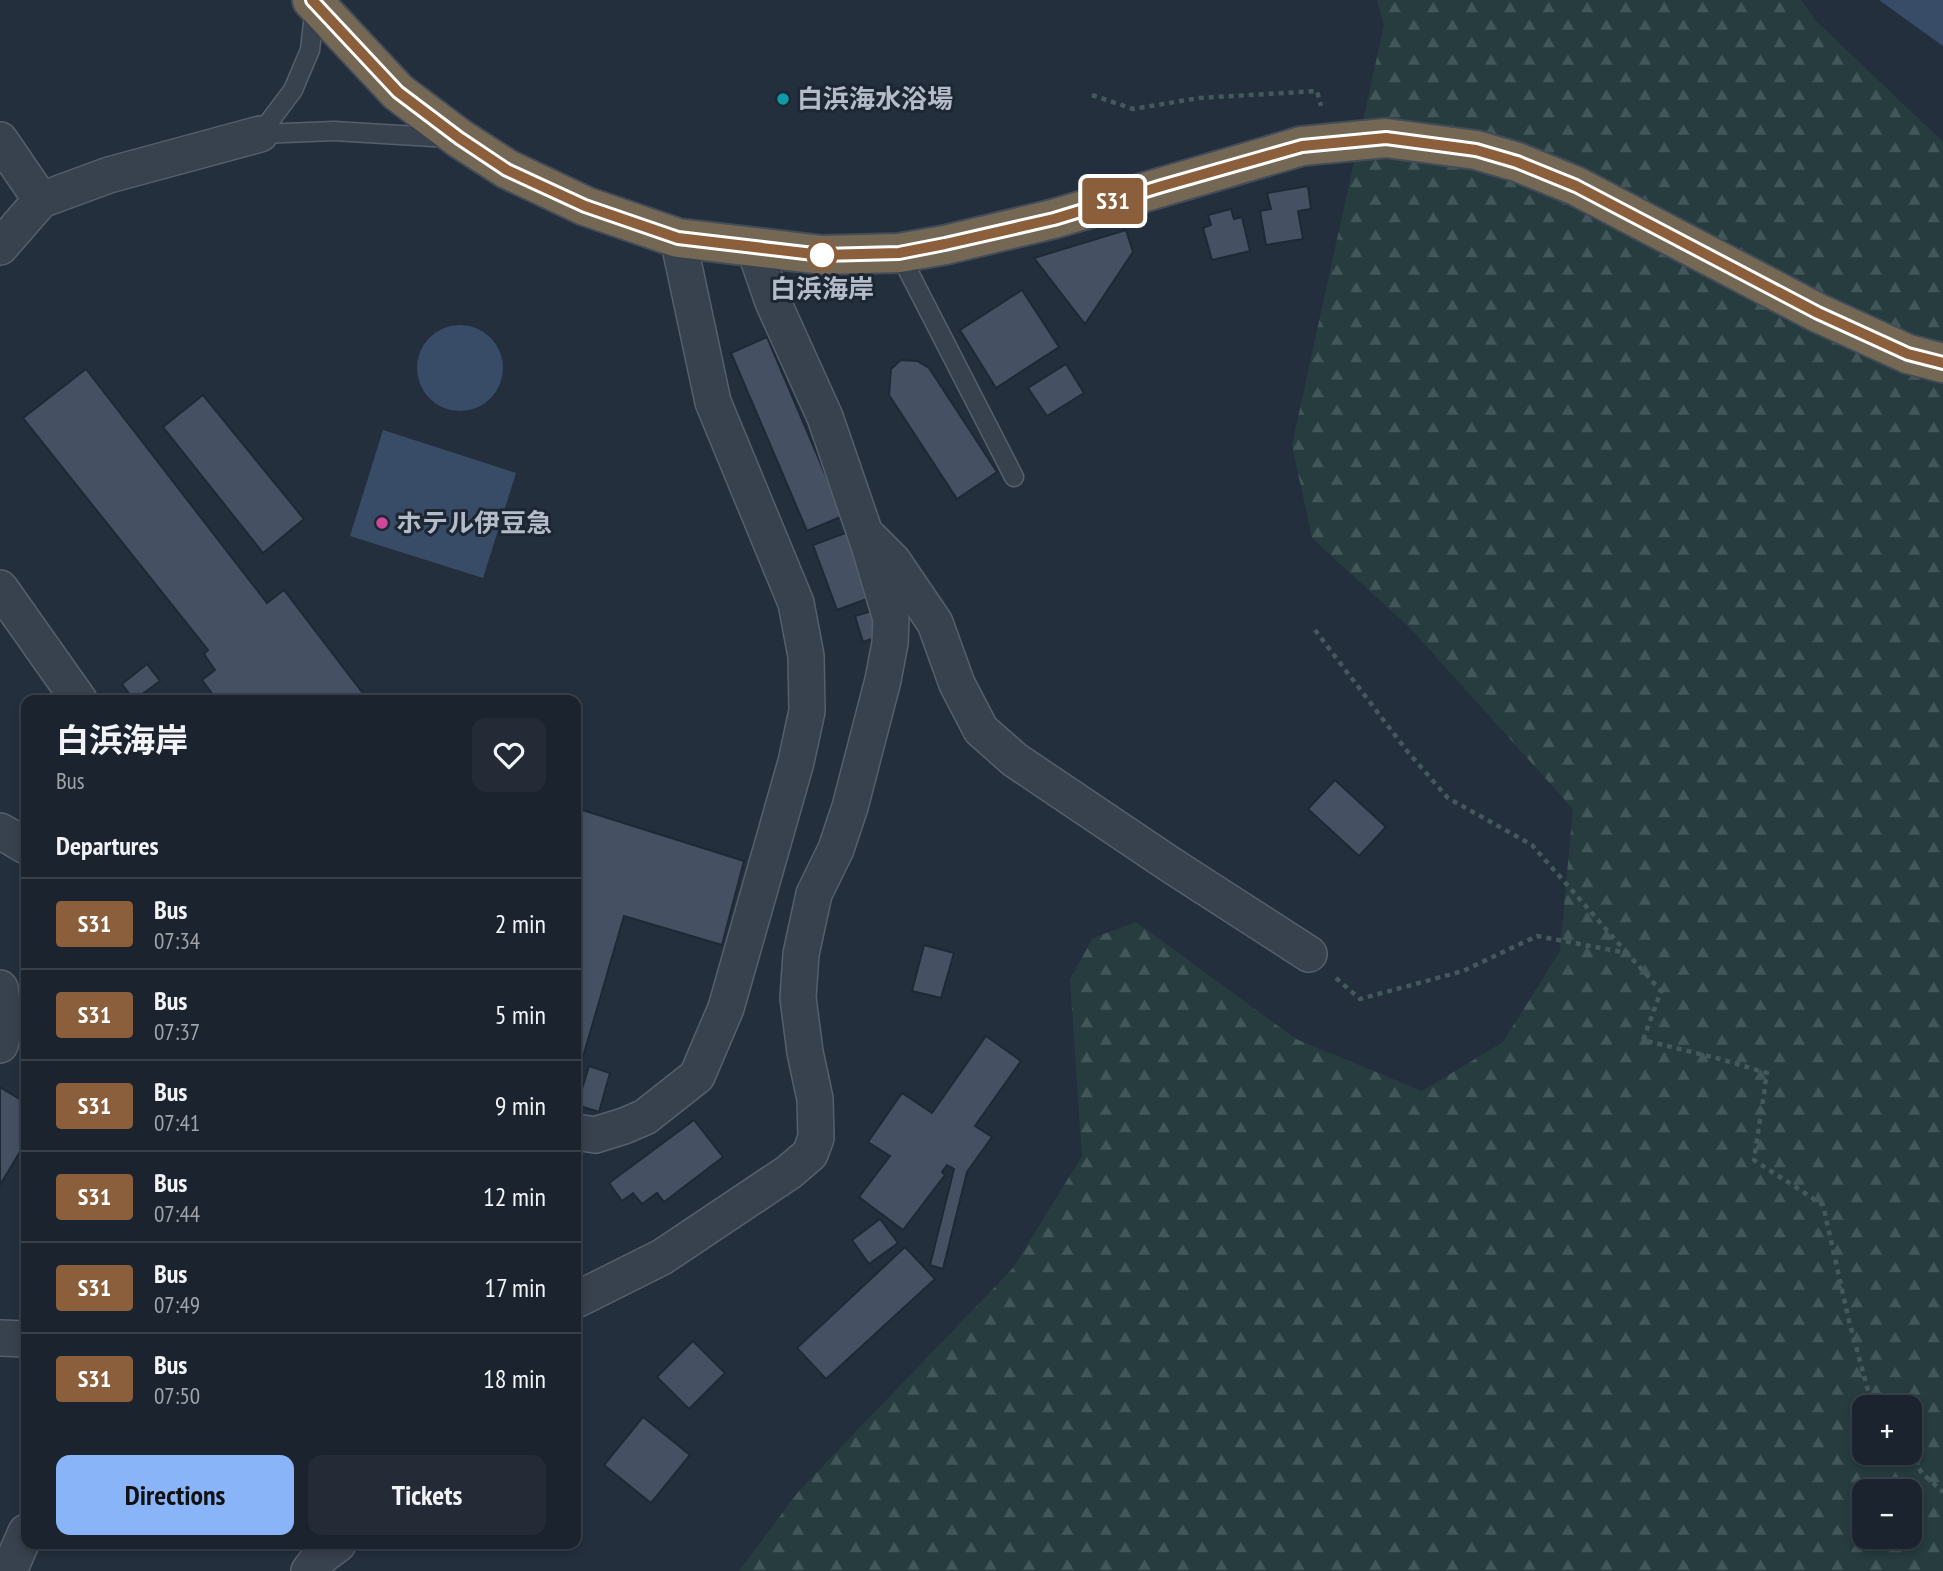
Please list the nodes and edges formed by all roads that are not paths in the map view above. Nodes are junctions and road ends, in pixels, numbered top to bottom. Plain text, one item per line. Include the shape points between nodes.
1 (314, 2) edge
2 (260, 134) junction
3 (459, 138) junction
4 (0, 140) edge
5 (41, 200) junction
6 (678, 238) junction
7 (0, 247) edge
8 (754, 247) junction
9 (899, 253) junction
10 (1943, 363) edge
11 (1014, 477) dead end
12 (863, 531) junction
13 (0, 588) edge
14 (75, 695) edge
15 (0, 831) edge
16 (21, 843) edge
17 (1309, 954) road end
18 (0, 988) edge
19 (0, 1045) edge
20 (581, 1133) edge
21 (581, 1298) edge
22 (0, 1338) edge
23 (21, 1339) edge
24 (21, 1543) edge
25 (331, 1549) edge
26 (9, 1571) edge
27 (309, 1571) edge

1 - 2 lane via 310,50 293,90
1 - 3 highway via 398,92
2 - 3 lane via 334,131
2 - 5 street via 109,175
3 - 6 highway via 507,170 585,206
4 - 5 street
5 - 7 street
6 - 8 highway
6 - 20 street via 713,402 796,603 806,656 807,711 726,1008 697,1076 645,1117 595,1135
8 - 9 highway via 822,255
8 - 12 street via 773,302 825,416
9 - 10 highway via 1054,219 1302,146 1386,138 1476,150 1517,162 1576,186 1818,313 1908,354
9 - 11 lane
12 - 17 street via 893,561 935,623 957,684 981,730 1015,760
12 - 21 street via 891,619 890,643 850,807 814,894 801,954 798,998 815,1099 816,1138 810,1154 789,1172 662,1257
13 - 14 street
15 - 16 street
18 - 19 street via 4,1011
22 - 23 street
24 - 26 street
25 - 27 street

